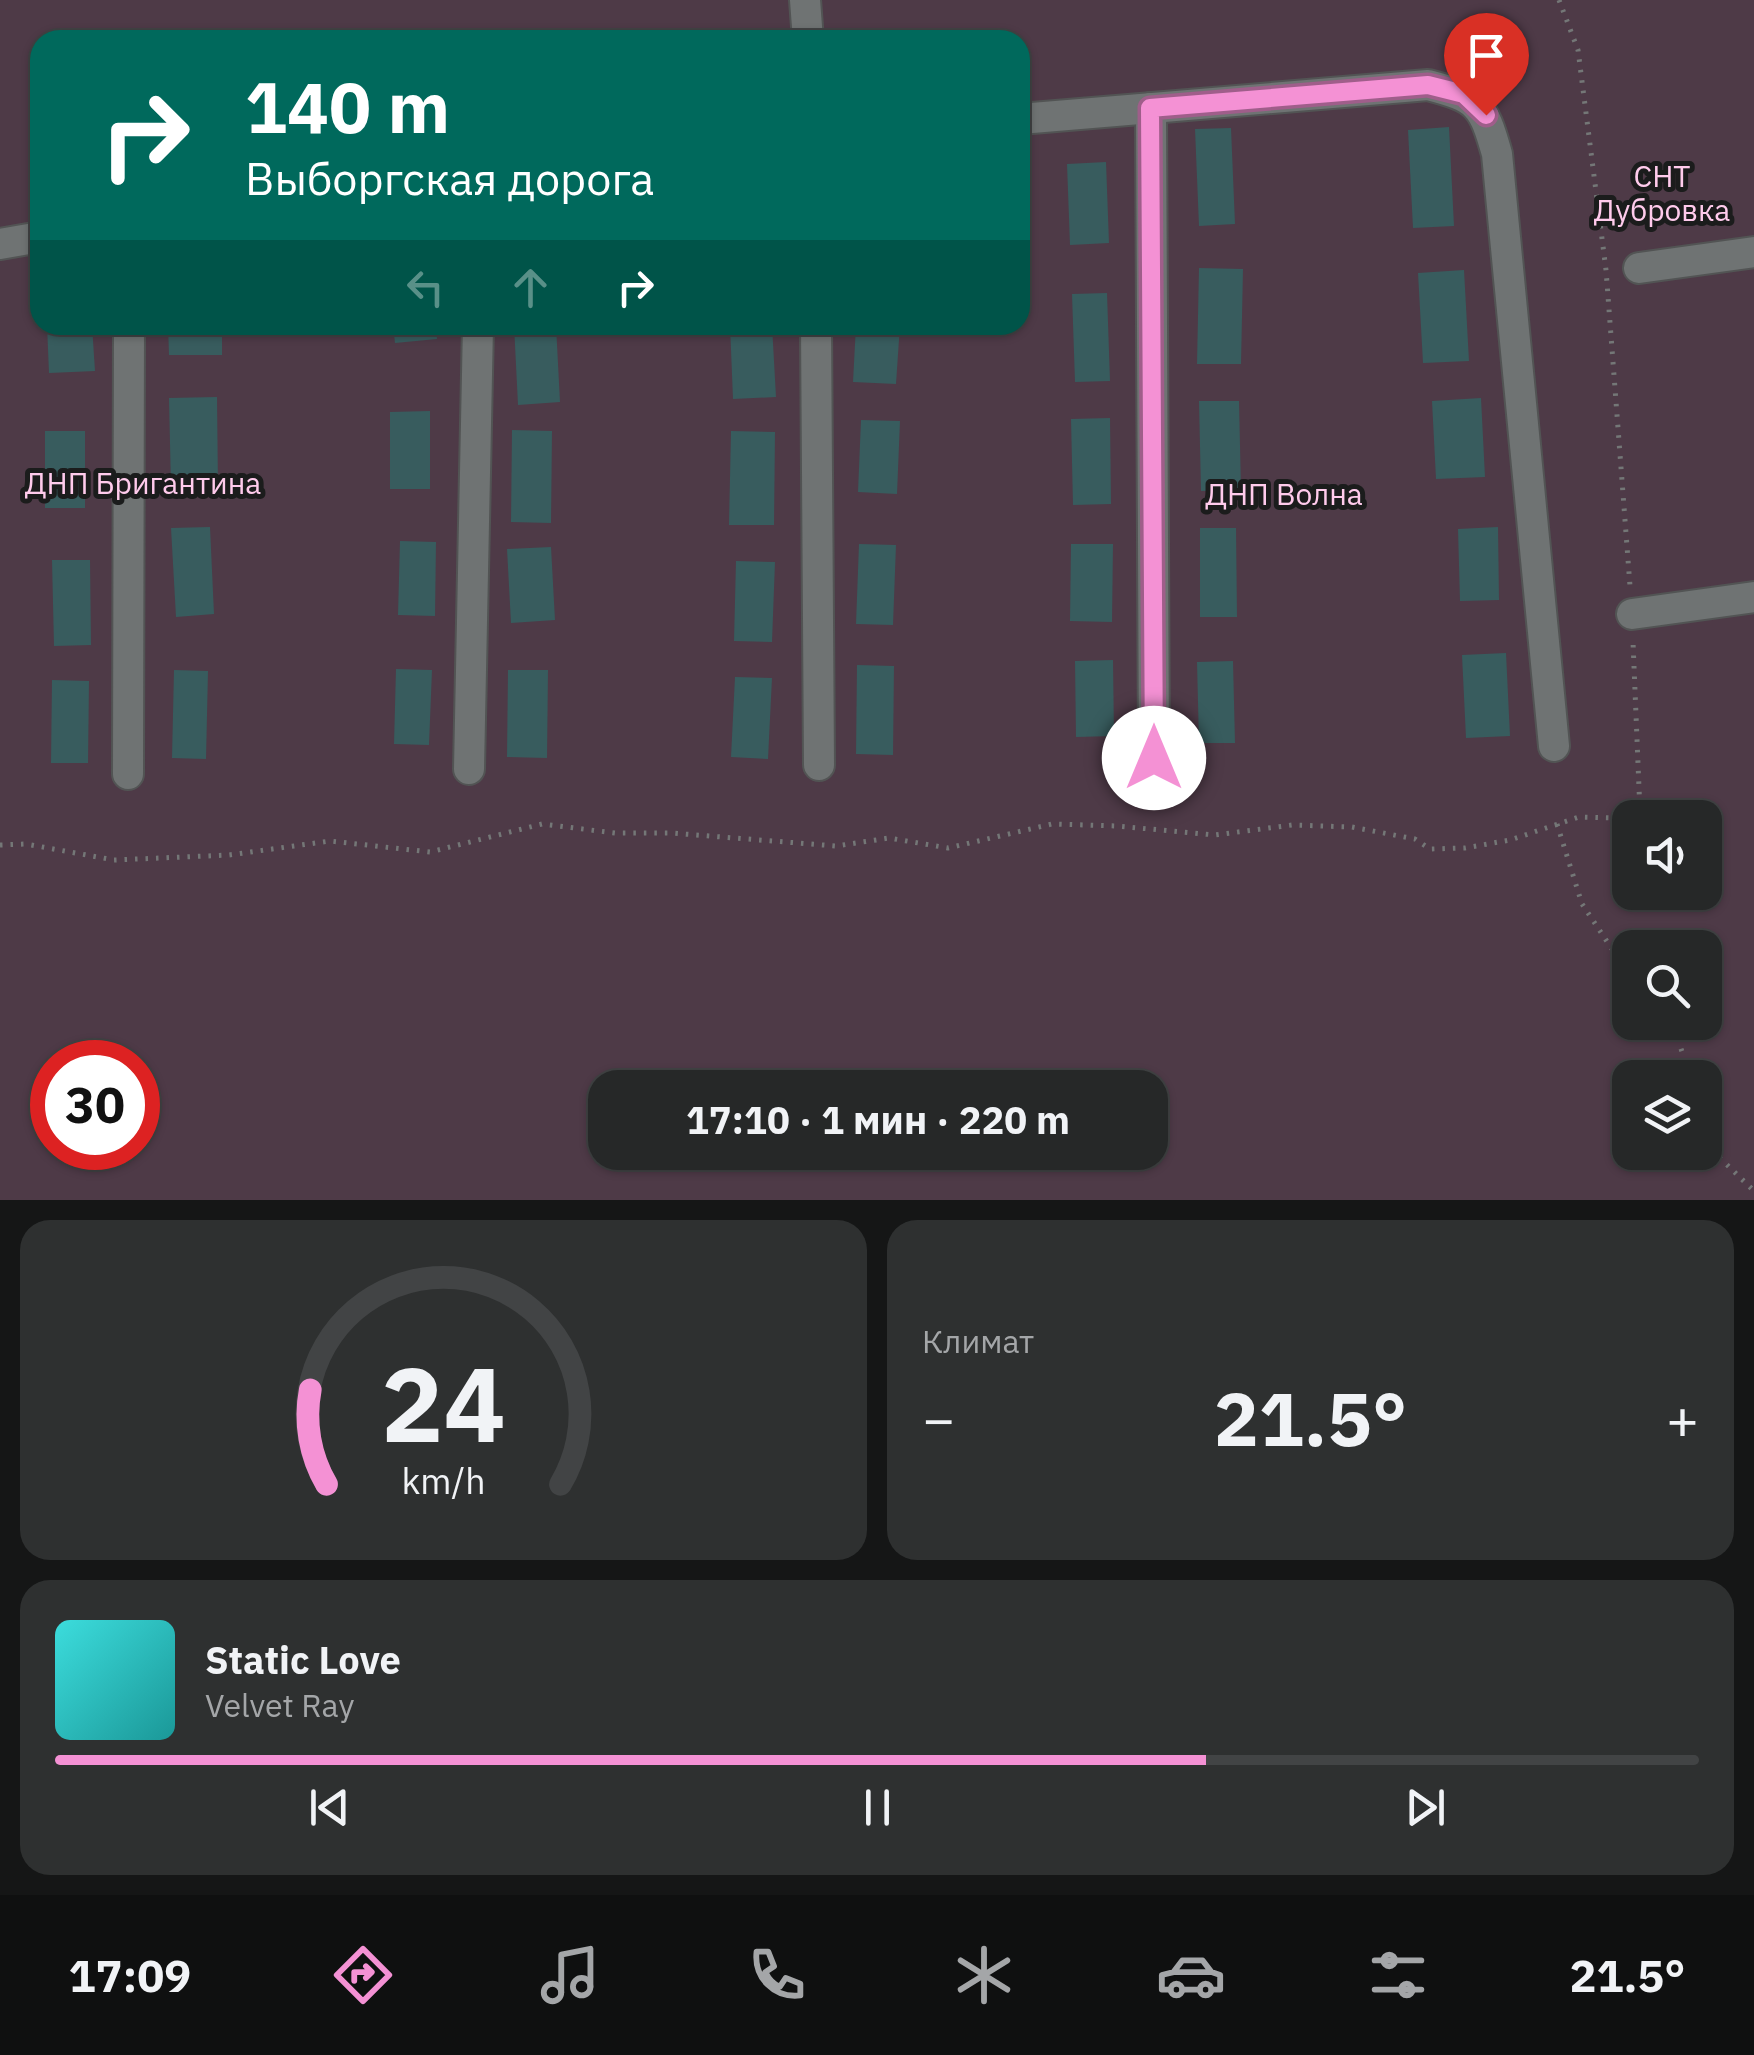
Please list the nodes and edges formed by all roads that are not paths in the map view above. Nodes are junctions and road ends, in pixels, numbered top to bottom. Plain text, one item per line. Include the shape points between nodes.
1 (805, 0) edge
2 (807, 30) edge
3 (1150, 108) junction
4 (1030, 118) edge
5 (30, 239) edge
6 (0, 244) edge
7 (1754, 252) edge
8 (1639, 268) dead end
9 (128, 335) edge
10 (478, 335) edge
11 (816, 335) edge
12 (1754, 597) edge
13 (1632, 614) road end
14 (1554, 746) dead end
15 (1154, 758) dead end
16 (820, 765) dead end
17 (469, 770) dead end
18 (128, 774) dead end

1 - 2 street
3 - 4 street
3 - 14 street via 1428,85 1464,94 1486,115 1497,154
3 - 15 street
5 - 6 street
7 - 8 street
9 - 18 street
10 - 17 street
11 - 16 street
12 - 13 street

